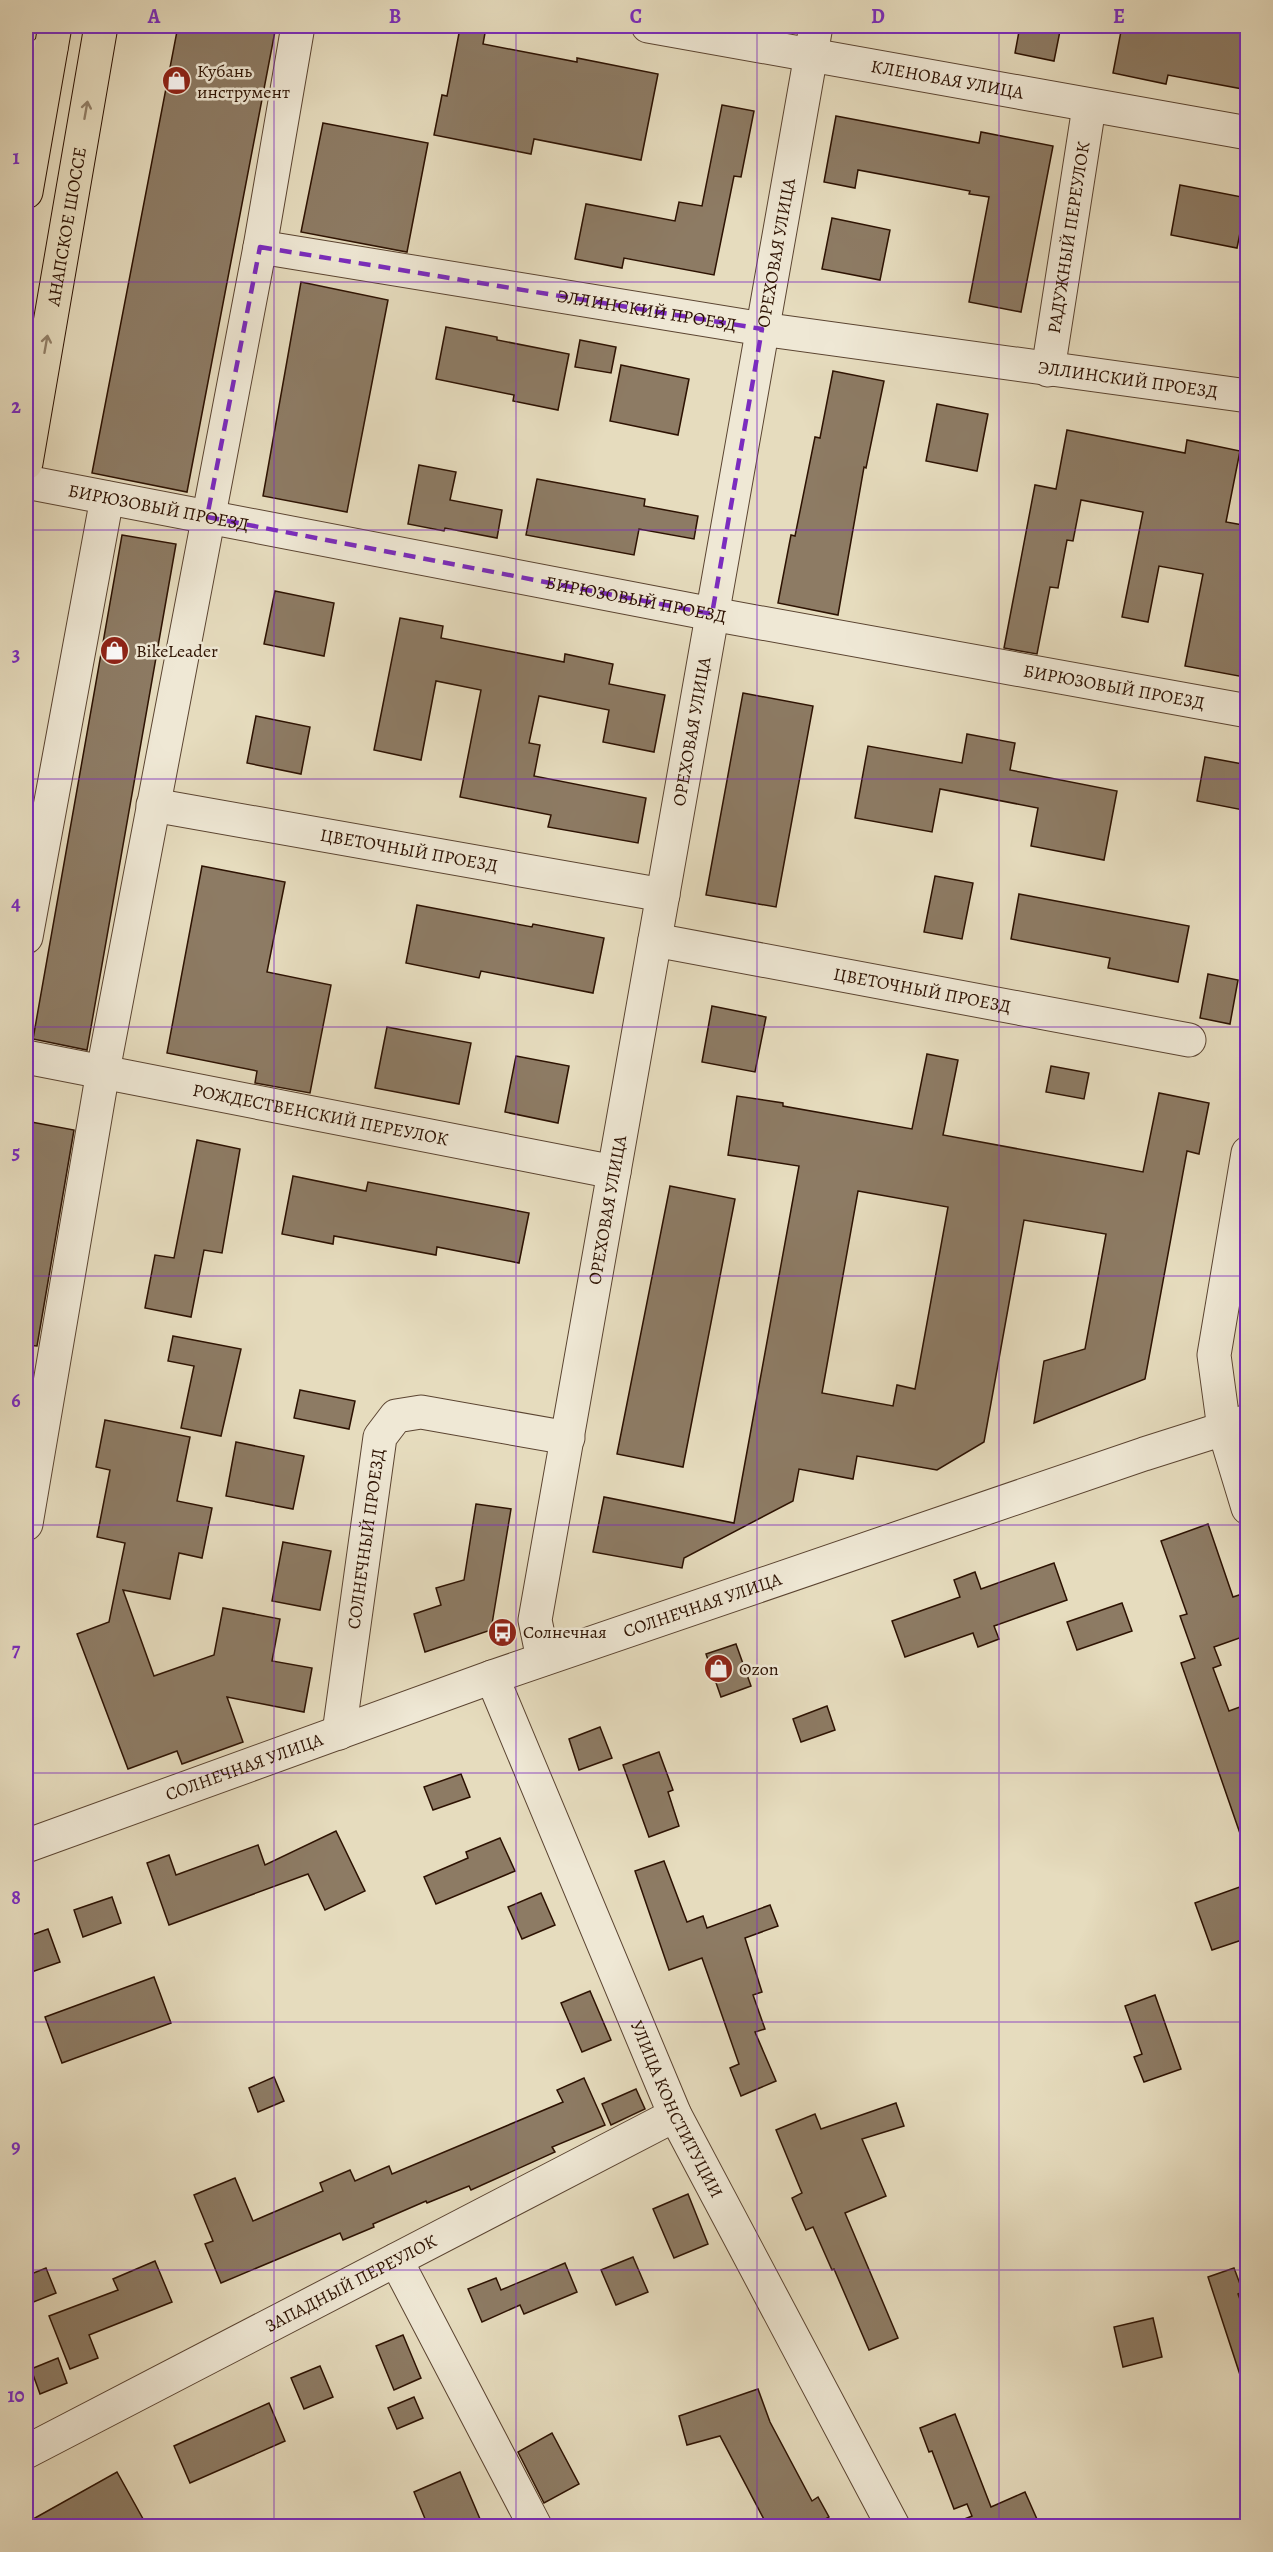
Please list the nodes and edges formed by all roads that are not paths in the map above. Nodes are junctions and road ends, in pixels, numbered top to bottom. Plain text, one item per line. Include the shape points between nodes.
1 (101, 26) edge
2 (298, 26) edge
3 (648, 26) edge
4 (53, 37) edge
5 (813, 40) edge
6 (26, 69) edge
7 (1089, 106) junction
8 (1248, 134) edge
9 (26, 179) edge
10 (260, 247) junction
11 (762, 329) junction
12 (1048, 370) junction
13 (1248, 396) edge
14 (26, 464) edge
15 (26, 482) edge
16 (107, 498) junction
17 (207, 517) junction
18 (712, 614) junction
19 (1248, 711) edge
20 (153, 805) junction
21 (663, 895) junction
22 (26, 937) edge
23 (655, 940) junction
24 (1189, 1040) dead end
25 (26, 1057) edge
26 (103, 1071) junction
27 (1248, 1153) edge
28 (614, 1172) junction
29 (1236, 1425) edge
30 (568, 1438) junction
31 (1248, 1508) edge
32 (26, 1524) edge
33 (543, 1659) junction
34 (492, 1677) junction
35 (339, 1733) junction
36 (26, 1846) edge
37 (675, 2115) junction
38 (396, 2259) junction
39 (26, 2452) edge
40 (535, 2526) edge
41 (893, 2526) edge

14 -> 1 main road, АНАПСКОЕ ШОССЕ
2 - 10 street
3 - 5 street, КЛЕНОВАЯ УЛИЦА
4 - 6 street
4 - 9 main road
5 - 7 street, КЛЕНОВАЯ УЛИЦА
5 - 11 street, ОРЕХОВАЯ УЛИЦА
7 - 8 street, КЛЕНОВАЯ УЛИЦА
7 - 12 street, РАДУЖНЫЙ ПЕРЕУЛОК
10 - 11 street, ЭЛЛИНСКИЙ ПРОЕЗД
10 - 17 street
11 - 12 street, ЭЛЛИНСКИЙ ПРОЕЗД
11 - 18 street, ОРЕХОВАЯ УЛИЦА
12 - 13 street, ЭЛЛИНСКИЙ ПРОЕЗД
15 - 16 street, БИРЮЗОВЫЙ ПРОЕЗД
16 - 17 street, БИРЮЗОВЫЙ ПРОЕЗД
16 - 22 street
17 - 18 street, БИРЮЗОВЫЙ ПРОЕЗД
17 - 20 street
18 - 19 street, БИРЮЗОВЫЙ ПРОЕЗД
18 - 21 street, ОРЕХОВАЯ УЛИЦА
20 - 21 street, ЦВЕТОЧНЫЙ ПРОЕЗД
20 - 26 street
21 - 23 street, ОРЕХОВАЯ УЛИЦА
23 - 24 street, ЦВЕТОЧНЫЙ ПРОЕЗД
23 - 28 street, ОРЕХОВАЯ УЛИЦА
25 - 26 street, РОЖДЕСТВЕНСКИЙ ПЕРЕУЛОК
26 - 28 street, РОЖДЕСТВЕНСКИЙ ПЕРЕУЛОК
26 - 32 street
27 - 29 street via 1214,1355
28 - 30 street, ОРЕХОВАЯ УЛИЦА
29 - 31 street
29 - 33 street, СОЛНЕЧНАЯ УЛИЦА
30 - 33 street, ОРЕХОВАЯ УЛИЦА via 535,1620
30 - 35 street, СОЛНЕЧНЫЙ ПРОЕЗД via 421,1412 396,1416 380,1437
33 - 34 street, СОЛНЕЧНАЯ УЛИЦА
34 - 35 street, СОЛНЕЧНАЯ УЛИЦА
34 - 37 street, УЛИЦА КОНСТИТУЦИИ
35 - 36 street, СОЛНЕЧНАЯ УЛИЦА
37 - 38 street, ЗАПАДНЫЙ ПЕРЕУЛОК
37 - 41 street, УЛИЦА КОНСТИТУЦИИ
38 - 39 street, ЗАПАДНЫЙ ПЕРЕУЛОК
38 - 40 street

